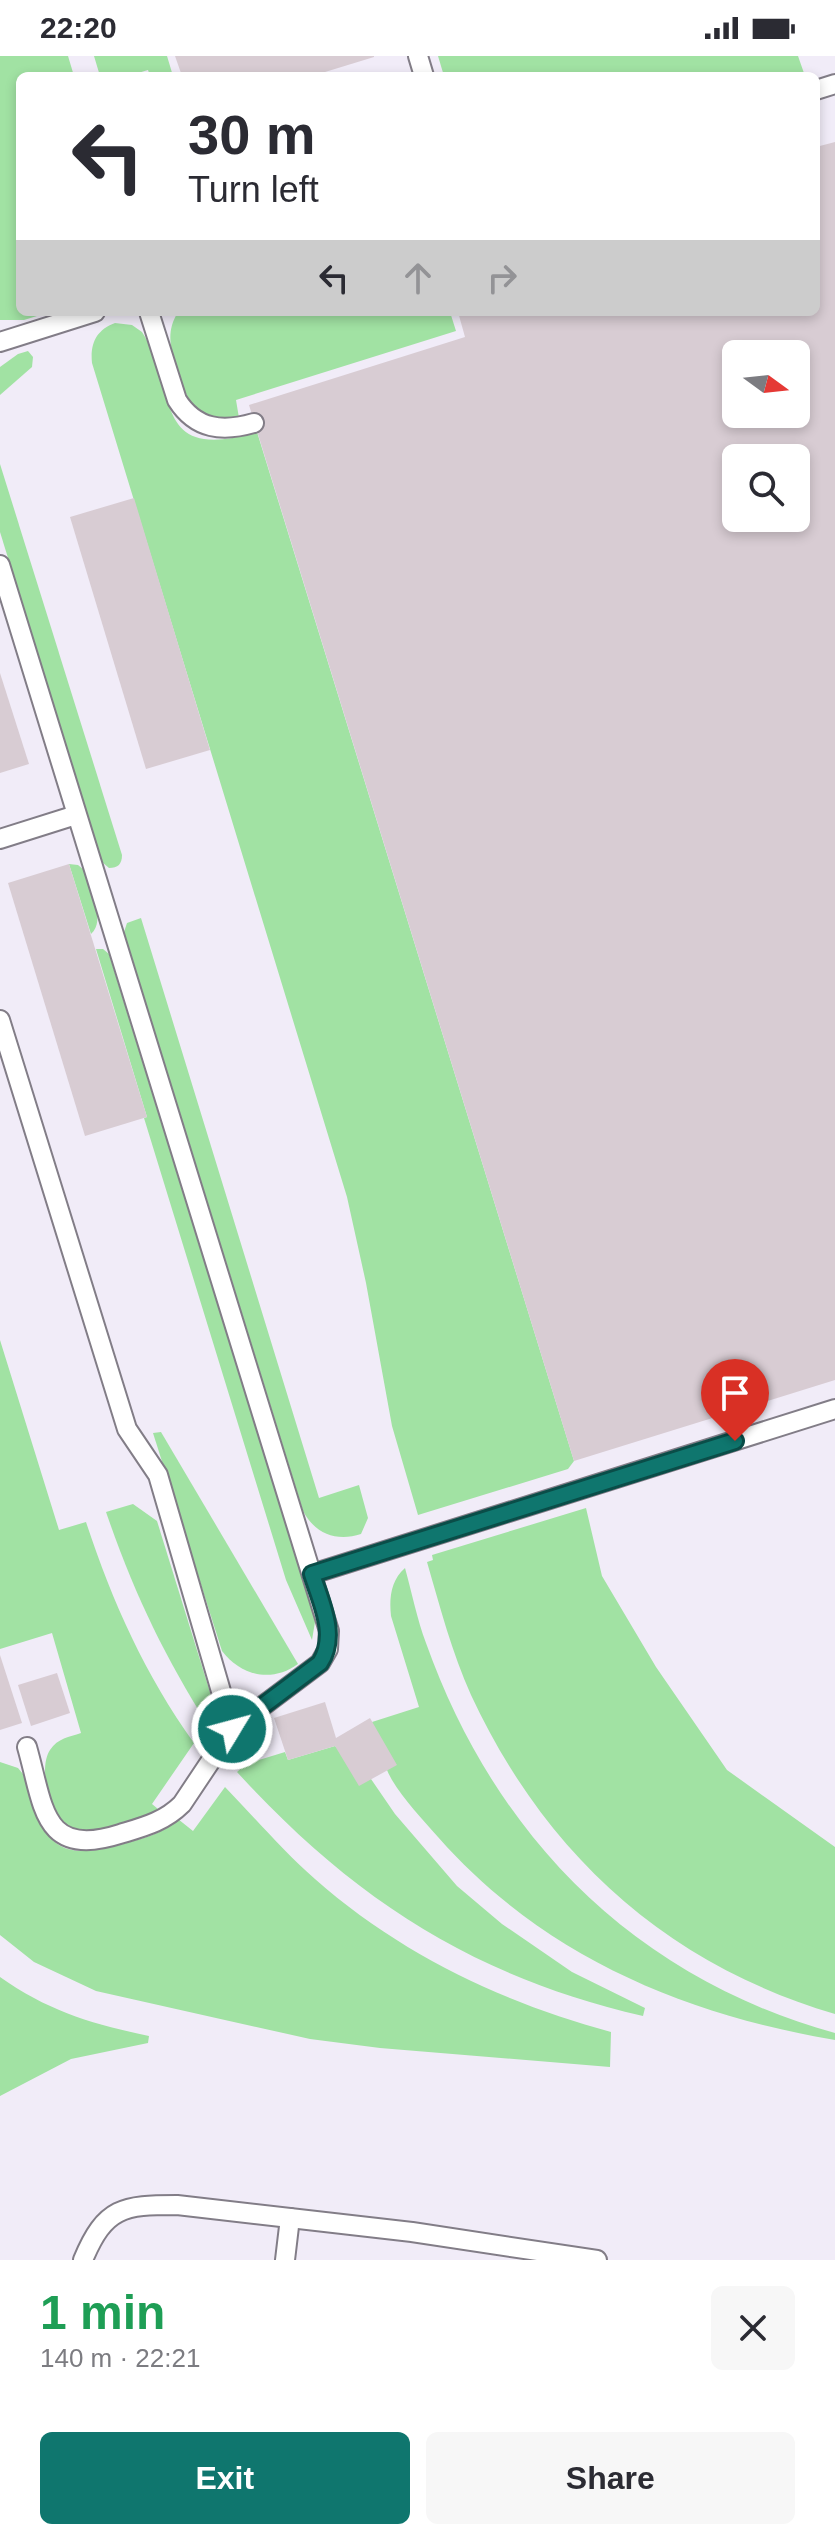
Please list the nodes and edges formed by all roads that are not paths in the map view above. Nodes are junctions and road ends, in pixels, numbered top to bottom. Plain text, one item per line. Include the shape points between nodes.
1 (82, 316) edge
2 (150, 316) edge
3 (0, 342) edge
4 (254, 423) dead end
5 (0, 565) edge
6 (76, 815) junction
7 (0, 839) edge
8 (0, 1020) edge
9 (835, 1409) edge
10 (312, 1574) junction
11 (232, 1729) junction
12 (27, 1747) dead end
13 (290, 2218) junction
14 (524, 2255) edge
15 (83, 2260) edge
16 (285, 2260) edge
17 (597, 2260) edge

1 - 3 lane
2 - 4 lane via 184,411 203,425 224,429
5 - 6 lane
6 - 7 lane
6 - 10 lane
8 - 11 lane via 127,1429 158,1475
9 - 10 lane
10 - 11 lane via 329,1631 328,1649 320,1663
11 - 12 lane via 172,1814 97,1842 66,1838 51,1825
13 - 14 lane via 412,2232
13 - 15 lane via 144,2205 115,2212 94,2233
13 - 16 lane
14 - 17 lane

